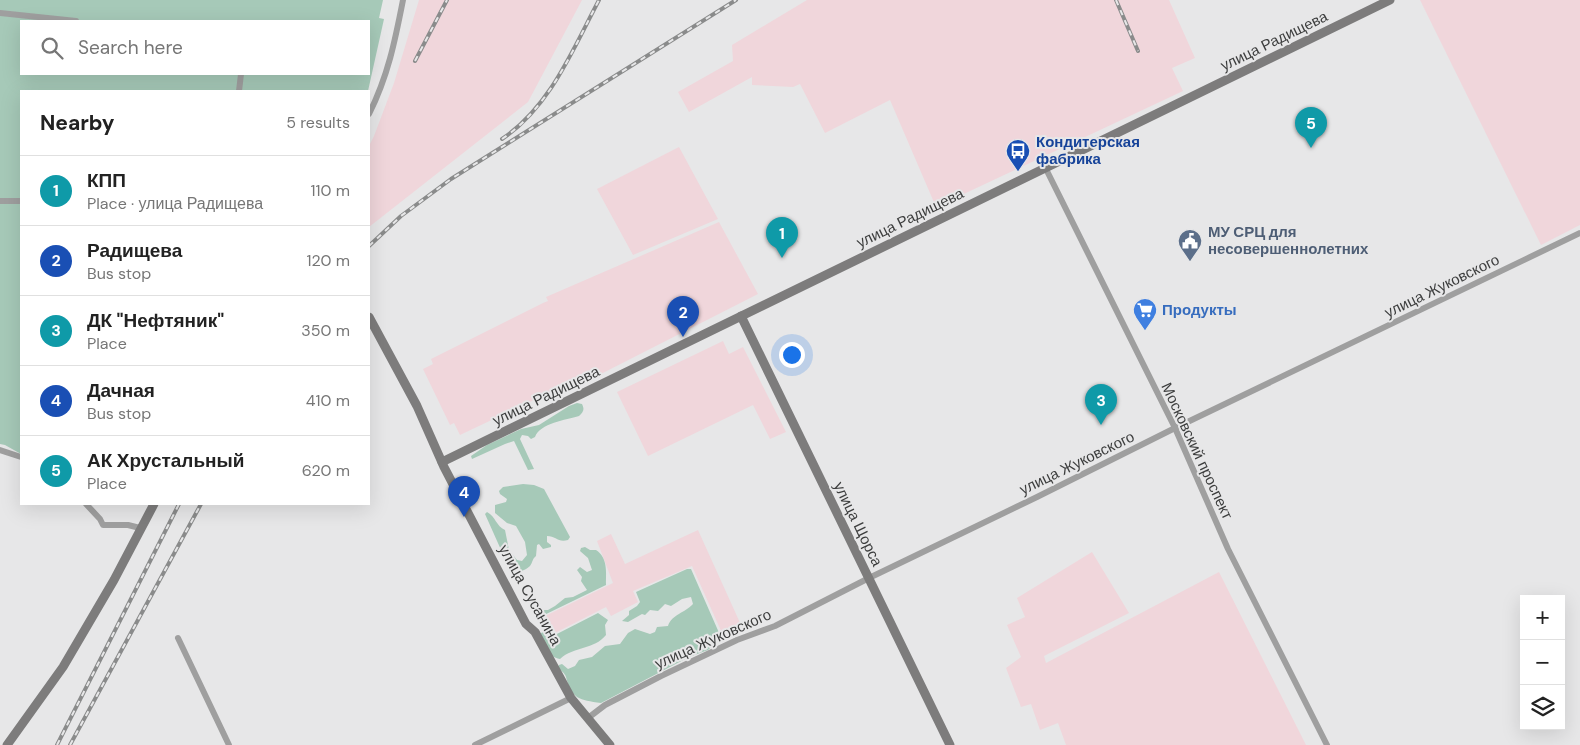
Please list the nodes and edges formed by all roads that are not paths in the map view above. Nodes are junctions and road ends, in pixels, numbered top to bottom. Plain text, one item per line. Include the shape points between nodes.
1 (403, 0) edge
2 (1390, 0) edge
3 (0, 13) edge
4 (66, 20) edge
5 (241, 75) edge
6 (239, 90) edge
7 (370, 112) edge
8 (1045, 168) junction
9 (0, 201) edge
10 (20, 201) edge
11 (1580, 233) edge
12 (741, 316) junction
13 (370, 319) edge
14 (1175, 428) junction
15 (0, 450) edge
16 (20, 457) edge
17 (442, 462) junction
18 (87, 505) edge
19 (153, 505) edge
20 (140, 528) junction
21 (869, 578) junction
22 (178, 638) dead end
23 (571, 698) junction
24 (588, 718) junction
25 (7, 745) edge
26 (229, 745) edge
27 (475, 745) edge
28 (610, 745) edge
29 (950, 745) edge
30 (1327, 745) edge

1 - 7 street via 392,55
2 - 8 street, улица Радищева
3 - 4 street
5 - 6 street
8 - 12 street, улица Радищева
8 - 14 street, Московский проспект
9 - 10 street
11 - 14 street, улица Жуковского
12 - 17 street, улица Радищева
12 - 21 street, улица Щорса
13 - 17 street, улица Сусанина via 417,406
14 - 21 street, улица Жуковского
14 - 30 street, Московский проспект via 1228,549
15 - 16 street
17 - 23 street, улица Сусанина via 526,624 535,632
18 - 20 street via 103,525 128,524
19 - 20 street
20 - 25 street via 63,667
21 - 24 street, улица Жуковского via 775,626 660,676 605,705
21 - 29 street, улица Щорса
22 - 26 street
23 - 24 street, улица Сусанина
23 - 27 street
24 - 28 street, улица Сусанина

